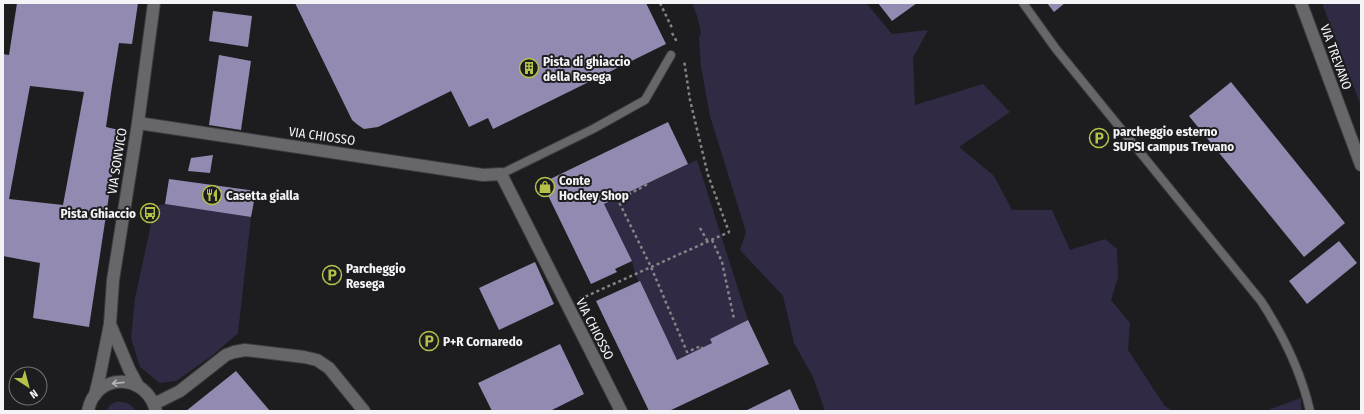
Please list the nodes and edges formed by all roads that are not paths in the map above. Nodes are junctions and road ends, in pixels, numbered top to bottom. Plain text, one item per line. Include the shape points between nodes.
1 (154, 3) edge
2 (1023, 3) edge
3 (1301, 3) edge
4 (671, 55) dead end
5 (138, 123) junction
6 (1361, 165) edge
7 (501, 174) junction
8 (110, 324) junction
9 (138, 386) junction
10 (95, 395) junction
11 (155, 408) edge
12 (88, 411) edge
13 (364, 411) edge
14 (621, 411) edge
15 (1310, 411) edge

1 - 5 street, VIA SONVICO
2 - 15 lane via 1056,49 1261,301 1287,347
3 - 6 street, VIA TREVANO
4 - 7 lane, VIA CHIOSSO via 645,100 593,129
5 - 7 street, VIA CHIOSSO via 483,175
5 - 8 street, VIA SONVICO via 113,280
7 - 14 street, VIA CHIOSSO
8 - 9 street, VIA SONVICO
8 - 10 street, VIA SONVICO
9 -> 10 street via 129,382 110,384
9 - 11 street, VIA SONVICO via 150,397
10 - 12 street, VIA SONVICO
11 - 13 street via 226,355 245,350 317,360 329,368

